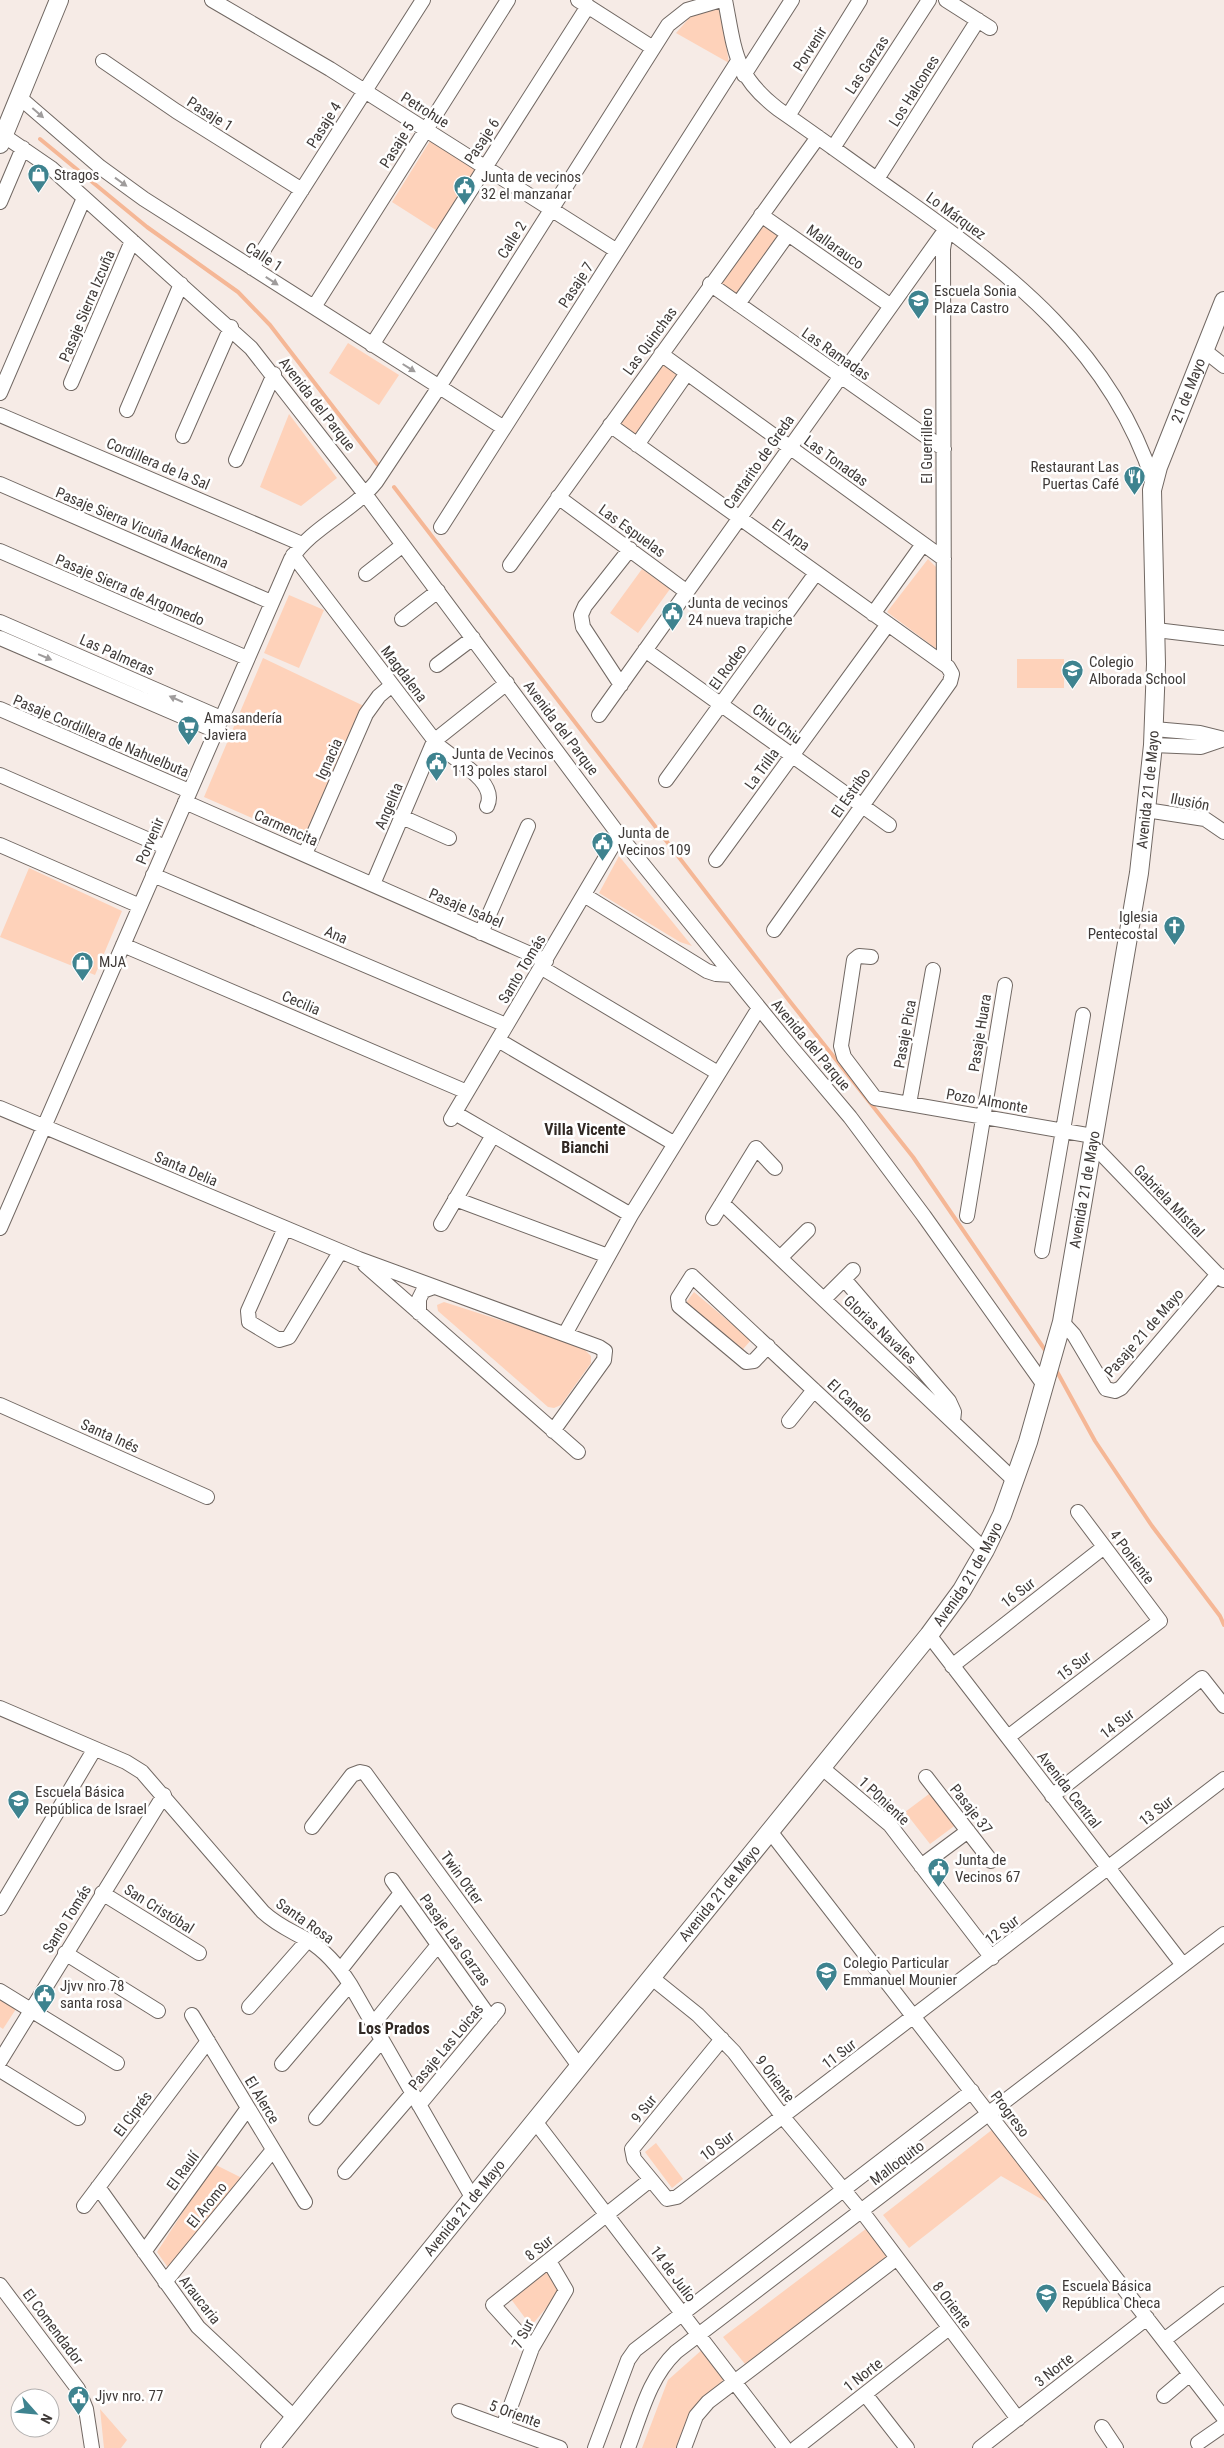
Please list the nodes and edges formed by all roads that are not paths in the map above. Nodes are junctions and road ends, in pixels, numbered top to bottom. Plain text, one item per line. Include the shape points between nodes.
1 (59, 0) edge
2 (212, 0) edge
3 (423, 0) edge
4 (508, 0) edge
5 (721, 0) edge
6 (725, 0) edge
7 (792, 0) edge
8 (860, 0) edge
9 (929, 0) edge
10 (946, 0) edge
11 (583, 3) edge
12 (978, 20) junction
13 (990, 28) dead end
14 (653, 48) junction
15 (738, 61) junction
16 (103, 62) dead end
17 (744, 75) junction
18 (365, 91) junction
19 (19, 97) junction
20 (788, 116) junction
21 (426, 130) junction
22 (818, 137) junction
23 (1, 138) edge
24 (23, 148) junction
25 (833, 148) junction
26 (485, 168) junction
27 (877, 180) junction
28 (302, 190) junction
29 (84, 198) junction
30 (0, 202) edge
31 (550, 209) junction
32 (761, 215) junction
33 (946, 228) junction
34 (788, 234) junction
35 (132, 241) junction
36 (617, 251) junction
37 (252, 268) junction
38 (181, 284) junction
39 (710, 284) junction
40 (1224, 301) edge
41 (738, 304) junction
42 (891, 306) junction
43 (314, 308) junction
44 (231, 327) junction
45 (372, 345) junction
46 (1205, 352) junction
47 (661, 354) junction
48 (1224, 366) edge
49 (274, 374) junction
50 (687, 374) junction
51 (840, 377) junction
52 (71, 383) dead end
53 (439, 387) junction
54 (0, 393) edge
55 (127, 410) dead end
56 (0, 415) edge
57 (610, 425) junction
58 (504, 428) junction
59 (183, 436) dead end
60 (637, 445) junction
61 (790, 448) junction
62 (944, 449) junction
63 (236, 460) dead end
64 (1153, 481) junction
65 (0, 484) edge
66 (365, 494) junction
67 (558, 497) junction
68 (740, 518) junction
69 (441, 527) dead end
70 (302, 544) junction
71 (923, 544) junction
72 (404, 545) junction
73 (630, 549) junction
74 (0, 551) edge
75 (293, 555) junction
76 (944, 559) junction
77 (510, 565) dead end
78 (816, 573) junction
79 (366, 574) dead end
80 (438, 590) junction
81 (687, 592) junction
82 (271, 602) junction
83 (873, 614) junction
84 (402, 620) dead end
85 (888, 624) junction
86 (6, 625) edge
87 (1156, 630) junction
88 (473, 638) junction
89 (1224, 638) edge
90 (3, 639) edge
91 (645, 650) junction
92 (247, 658) junction
93 (437, 665) dead end
94 (948, 669) junction
95 (507, 683) junction
96 (392, 685) junction
97 (620, 685) junction
98 (721, 704) junction
99 (0, 710) edge
100 (599, 715) dead end
101 (218, 725) junction
102 (434, 741) junction
103 (792, 755) junction
104 (0, 775) edge
105 (666, 780) dead end
106 (187, 796) junction
107 (487, 806) dead end
108 (863, 806) junction
109 (1146, 810) junction
110 (402, 817) junction
111 (889, 824) dead end
112 (528, 826) dead end
113 (1224, 832) edge
114 (619, 835) junction
115 (449, 838) dead end
116 (165, 847) junction
117 (1, 849) edge
118 (305, 854) junction
119 (716, 860) dead end
120 (153, 875) junction
121 (373, 884) junction
122 (584, 895) junction
123 (140, 906) junction
124 (774, 930) dead end
125 (481, 933) junction
126 (123, 945) junction
127 (872, 957) dead end
128 (544, 964) junction
129 (933, 970) dead end
130 (732, 975) junction
131 (1005, 985) dead end
132 (759, 1008) junction
133 (1083, 1014) dead end
134 (506, 1025) junction
135 (498, 1040) junction
136 (718, 1073) junction
137 (467, 1092) junction
138 (909, 1104) junction
139 (0, 1108) edge
140 (982, 1116) junction
141 (44, 1126) junction
142 (1062, 1130) junction
143 (493, 1135) junction
144 (1092, 1140) junction
145 (675, 1144) junction
146 (775, 1168) dead end
147 (456, 1199) junction
148 (722, 1203) junction
149 (630, 1215) junction
150 (967, 1216) dead end
151 (713, 1218) dead end
152 (441, 1224) dead end
153 (0, 1228) edge
154 (285, 1228) junction
155 (808, 1230) dead end
156 (1042, 1251) dead end
157 (340, 1252) junction
158 (608, 1256) junction
159 (780, 1258) junction
160 (359, 1260) junction
161 (1221, 1277) edge
162 (434, 1287) junction
163 (824, 1299) junction
164 (419, 1313) junction
165 (1062, 1322) junction
166 (565, 1334) junction
167 (768, 1346) junction
168 (1046, 1378) junction
169 (814, 1390) junction
170 (0, 1405) edge
171 (789, 1421) dead end
172 (953, 1421) junction
173 (553, 1431) junction
174 (578, 1452) dead end
175 (1015, 1481) junction
176 (207, 1497) dead end
177 (1078, 1512) dead end
178 (1104, 1547) junction
179 (985, 1550) junction
180 (1160, 1621) joint
181 (928, 1635) junction
182 (952, 1666) junction
183 (1224, 1706) edge
184 (0, 1708) edge
185 (1008, 1737) junction
186 (94, 1750) junction
187 (821, 1766) junction
188 (926, 1777) dead end
189 (1224, 1779) edge
190 (164, 1795) junction
191 (1052, 1796) junction
192 (312, 1827) dead end
193 (769, 1830) junction
194 (968, 1831) junction
195 (991, 1861) dead end
196 (921, 1866) junction
197 (1109, 1869) junction
198 (392, 1880) dead end
199 (102, 1893) junction
200 (401, 1893) junction
201 (0, 1908) edge
202 (1224, 1934) edge
203 (308, 1940) junction
204 (438, 1945) junction
205 (65, 1953) junction
206 (199, 1953) dead end
207 (992, 1958) junction
208 (1183, 1965) junction
209 (340, 1969) junction
210 (652, 1978) junction
211 (350, 1984) junction
212 (0, 1991) edge
213 (249, 2007) dead end
214 (30, 2009) junction
215 (158, 2011) dead end
216 (192, 2014) dead end
217 (494, 2014) joint
218 (915, 2017) junction
219 (373, 2024) junction
220 (722, 2039) junction
221 (382, 2040) junction
222 (208, 2041) junction
223 (0, 2060) edge
224 (118, 2063) dead end
225 (282, 2064) dead end
226 (579, 2066) junction
227 (0, 2070) edge
228 (972, 2091) junction
229 (416, 2100) junction
230 (248, 2108) junction
231 (989, 2113) junction
232 (783, 2117) junction
233 (78, 2118) dead end
234 (316, 2118) dead end
235 (534, 2120) junction
236 (273, 2150) junction
237 (345, 2172) dead end
238 (650, 2180) junction
239 (98, 2187) junction
240 (842, 2190) junction
241 (472, 2197) junction
242 (670, 2199) joint
243 (304, 2202) dead end
244 (84, 2206) dead end
245 (860, 2211) junction
246 (607, 2215) junction
247 (144, 2252) junction
248 (897, 2258) junction
249 (548, 2261) junction
250 (165, 2282) junction
251 (0, 2284) edge
252 (1224, 2294) edge
253 (682, 2314) junction
254 (1147, 2318) junction
255 (949, 2328) junction
256 (698, 2334) junction
257 (1164, 2340) junction
258 (532, 2348) junction
259 (1190, 2374) junction
260 (734, 2382) junction
261 (865, 2394) junction
262 (1164, 2396) dead end
263 (459, 2411) dead end
264 (294, 2417) junction
265 (1224, 2418) edge
266 (1018, 2419) junction
267 (1224, 2425) edge
268 (503, 2427) junction
269 (1102, 2427) dead end
270 (1198, 2443) dead end
271 (92, 2448) edge
272 (270, 2448) edge
273 (560, 2448) edge
274 (595, 2448) edge
275 (628, 2448) edge
276 (684, 2448) edge
277 (785, 2448) edge
278 (796, 2448) edge
279 (906, 2448) edge
280 (980, 2448) edge
281 (1116, 2448) edge

1 - 19 main road
2 - 18 street, Petrohue
3 - 18 street, Pasaje 4
4 - 21 street, Pasaje 5
5 - 14 street, Calle 2 via 680,14
6 - 15 street, Lo Márquez
7 - 17 street
8 - 20 street, Porvenir
9 - 25 street, Las Garzas
10 - 12 street
11 - 14 street
11 - 26 street, Pasaje 6
12 - 13 street
12 - 27 street, Los Halcones
14 - 31 street, Calle 2
15 - 17 street, Lo Márquez
15 - 36 street, Pasaje 7
16 - 28 street, Pasaje 1
17 - 20 street, Lo Márquez via 765,99
18 - 21 street, Petrohue
18 - 28 street, Pasaje 4
19 - 23 main road
19 -> 37 street, Calle 1 via 119,182
20 - 22 street, Lo Márquez
21 - 26 street, Petrohue
21 - 43 street, Pasaje 5
22 - 25 street, Lo Márquez
22 - 32 street, Las Quinchas
23 - 24 street, Avenida del Parque
24 - 29 street, Avenida del Parque
24 - 30 street
25 - 27 street, Lo Márquez
26 - 31 street, Petrohue
26 - 45 street, Pasaje 6
27 - 33 street, Lo Márquez
28 - 37 street, Pasaje 4
29 - 35 street, Avenida del Parque
29 - 54 street
31 - 36 street, Petrohue
31 - 53 street, Calle 2
32 - 34 street, Mallarauco
32 - 39 street, Las Quinchas
33 - 42 street, Cantarito de Greda
33 - 62 street, El Guerrillero via 943,249
33 - 64 street, Lo Márquez via 1012,279 1076,343 1121,406 1140,444
34 - 41 street
34 - 42 street, Mallarauco
35 - 38 street, Avenida del Parque
35 - 52 street, Pasaje Sierra Izcuña
36 - 58 street, Pasaje 7
37 -> 43 street, Calle 1
38 - 44 street, Avenida del Parque
38 - 55 street
39 - 41 street, Las Ramadas
39 - 47 street, Las Quinchas
40 - 46 main road, 21 de Mayo
41 - 51 street, Las Ramadas
42 - 51 street, Cantarito de Greda
43 - 45 street, Calle 1
44 - 49 street, Avenida del Parque
44 - 59 street
45 -> 53 street, Calle 1
46 - 48 street
46 - 64 main road, 21 de Mayo
47 - 50 street, Las Tonadas
47 - 57 street, Las Quinchas
49 - 63 street
49 - 66 street, Avenida del Parque
50 - 60 street
50 - 61 street, Las Tonadas
51 - 61 street, Cantarito de Greda
51 - 62 street, Las Ramadas
53 - 58 street, Calle 1
53 - 66 street, Calle 2
56 - 70 street, Cordillera de la Sal
57 - 60 street, El Arpa
57 - 67 street, Las Quinchas
58 - 69 street, Pasaje 7
60 - 68 street, El Arpa
61 - 68 street, Cantarito de Greda
61 - 71 street, Las Tonadas
62 - 76 street, El Guerrillero
64 - 87 main road, Avenida 21 de Mayo via 1150,510
65 - 82 street, Pasaje Sierra Vicuña Mackenna
66 - 70 street, Porvenir
66 - 72 street, Avenida del Parque
67 - 73 street, Las Espuelas
67 - 77 street, Las Quinchas
68 - 78 street, El Arpa
68 - 81 street, Cantarito de Greda
70 - 75 street, Porvenir
71 - 76 street, Las Tonadas
71 - 83 street
72 - 79 street
72 - 80 street, Avenida del Parque
73 - 81 street, Las Espuelas
73 - 97 street via 581,615 583,627
74 - 92 street, Pasaje Sierra de Argomedo
75 - 82 street, Porvenir
75 - 96 street, Magdalena
76 - 94 street, El Guerrillero
78 - 83 street, El Arpa
78 - 98 street, El Rodeo
80 - 84 street
80 - 88 street, Avenida del Parque
81 - 91 street, Cantarito de Greda
82 - 92 street, Porvenir
83 - 85 street, El Arpa
85 - 94 street, El Arpa
85 - 103 street, La Trilla
86 - 90 street
101 -> 86 street, Las Palmeras
87 - 89 street
87 - 109 main road, Avenida 21 de Mayo via 1153,737
88 - 93 street
88 - 95 street, Avenida del Parque
90 -> 101 street, Las Palmeras
91 - 97 street, Cantarito de Greda
91 - 98 street, Chiu Chiu
92 - 101 street, Porvenir
94 - 108 street, El Estribo via 950,682
95 - 102 street
95 - 114 street, Avenida del Parque
96 - 102 street, Magdalena
96 - 118 street, Ignacia via 366,714
97 - 100 street, Cantarito de Greda
98 - 103 street, Chiu Chiu
98 - 105 street, El Rodeo
99 - 106 street, Pasaje Cordillera de Nahuelbuta
101 - 106 street, Porvenir
102 - 107 street, Magdalena via 468,767 488,791
102 - 110 street, Angelita
103 - 108 street, Chiu Chiu
103 - 119 street, La Trilla
104 - 116 street
106 - 116 street, Porvenir
106 - 118 street, Carmencita
108 - 111 street, Chiu Chiu
108 - 124 street, El Estribo
109 - 113 street, Ilusión via 1205,819
109 - 144 main road, Avenida 21 de Mayo via 1139,873
110 - 115 street
110 - 121 street, Angelita
112 - 125 street
114 - 122 street, Santo Tomás
114 - 130 street, Avenida del Parque
116 - 120 street, Porvenir
117 - 123 street
118 - 121 street, Carmencita
120 - 123 street, Porvenir
120 - 134 street, Ana
121 - 125 street, Pasaje Isabel
122 - 128 street, Santo Tomás
122 - 130 street via 707,971
123 - 126 street, Porvenir
125 - 128 street, Pasaje Isabel
126 - 137 street, Cecilia
126 - 141 street, Porvenir
127 - 138 street, Pozo Almonte via 859,956 854,960 841,1046 844,1057 876,1098
128 - 134 street, Santo Tomás
128 - 136 street, Pasaje Isabel
129 - 138 street, Pasaje Pica
130 - 132 street, Avenida del Parque
131 - 140 street, Pasaje Huara
132 - 136 street
132 - 168 street, Avenida del Parque via 850,1117
133 - 142 street, Avenida 21 de Mayo
134 - 135 street, Santo Tomás
135 - 137 street, Santo Tomás
135 - 145 street
136 - 145 street
137 - 143 street, Santo Tomás via 453,1116
138 - 140 street, Pozo Almonte
139 - 141 street, Santa Delia
140 - 142 street, Pozo Almonte
140 - 150 street, Pasaje Huara
141 - 153 street, Porvenir
141 - 154 street, Santa Delia
142 - 144 street, Pozo Almonte
142 - 156 street, Avenida 21 de Mayo
143 - 147 street
143 - 149 street
144 - 161 street, Gabriela MIstral
144 - 165 main road, Avenida 21 de Mayo
145 - 149 street
146 - 148 street via 756,1148
147 - 152 street
147 - 158 street
148 - 151 street
148 - 159 street, Glorias Navales
149 - 158 street
154 - 157 street, Santa Delia
154 - 157 street via 248,1310 249,1322 279,1340 289,1337
155 - 159 street
157 - 160 street, Santa Delia
158 - 166 street
159 - 163 street, Glorias Navales
160 - 162 street, Santa Delia
160 - 164 street
161 - 165 street, Pasaje 21 de Mayo via 1115,1391 1106,1389 1074,1335
162 - 164 street via 423,1291 419,1299
162 - 166 street, Santa Delia
163 - 172 street, Glorias Navales
163 - 172 street via 848,1274 949,1401 954,1412
164 - 173 street
165 - 168 main road, Avenida 21 de Mayo
166 - 173 street, Santa Delia via 606,1351 604,1360
167 - 167 street, El Canelo via 692,1276 678,1298 679,1306 746,1362 754,1361
167 - 169 street, El Canelo
168 - 175 main road, Avenida 21 de Mayo
169 - 171 street
169 - 179 street, El Canelo
170 - 176 street, Santa Inés
172 - 175 street, Glorias Navales
173 - 174 street
175 - 179 main road, Avenida 21 de Mayo
177 - 178 street, 4 Poniente
178 - 180 street, 4 Poniente
178 - 182 street, 16 Sur
179 - 181 main road, Avenida 21 de Mayo via 962,1590
180 - 185 street, 15 Sur
181 - 182 street, Avenida Central
181 - 187 main road, Avenida 21 de Mayo
182 - 185 street, Avenida Central
183 - 191 street, 14 Sur via 1202,1678
184 - 186 street, Santa Rosa
185 - 191 street, Avenida Central
186 - 190 street, Santa Rosa via 134,1766
186 - 201 street
187 - 193 main road, Avenida 21 de Mayo
187 - 196 street, 1 P0niente via 885,1820
188 - 194 street, Pasaje 37
189 - 197 street, 13 Sur
190 - 199 street, Santo Tomás
190 - 203 street, Santa Rosa via 263,1912 285,1930
191 - 197 street, Avenida Central
192 - 226 street, Twin Otter via 352,1775 365,1773
193 - 210 main road, Avenida 21 de Mayo
193 - 218 street, Progreso
194 - 195 street, Pasaje 37
194 - 196 street
196 - 207 street, 1 P0niente
197 - 207 street, 12 Sur
197 - 208 street, Avenida Central
198 - 200 street, Pasaje Las Garzas
199 - 205 street, Santo Tomás
199 - 206 street, San Cristóbal
200 - 204 street, Pasaje Las Garzas
200 - 209 street
202 - 208 street, Malloquito
203 - 209 street, Santa Rosa
203 - 213 street
204 - 217 street, Pasaje Las Garzas
204 - 219 street
205 - 214 street, Santo Tomás
205 - 215 street
207 - 218 street, 12 Sur
208 - 231 street, Malloquito
209 - 211 street, Santa Rosa
210 - 220 street, 9 Oriente
210 - 226 main road, Avenida 21 de Mayo
211 - 219 street, Santa Rosa
211 - 225 street
212 - 214 street
214 - 223 street, Santo Tomás
214 - 224 street
216 - 222 street, El Alerce
217 - 229 street, Pasaje Las Loicas
218 - 228 street, Progreso
218 - 232 street, 11 Sur
219 - 221 street, Santa Rosa
220 - 232 street, 9 Oriente
220 - 238 street, 9 Sur via 632,2149 634,2159
221 - 229 street, Santa Rosa
221 - 234 street
222 - 230 street, El Alerce
222 - 239 street, El Ciprés
226 - 235 main road, Avenida 21 de Mayo
227 - 233 street
228 - 231 street, Progreso
228 - 240 street
229 - 237 street, Pasaje Las Loicas
229 - 241 street, Santa Rosa
230 - 236 street, El Alerce
230 - 247 street, El Raulí
231 - 245 street, Malloquito
231 - 254 street, Progreso
232 - 240 street, 9 Oriente
232 - 242 street, 10 Sur
235 - 241 main road, Avenida 21 de Mayo
235 - 246 street, 14 de Julio
236 - 243 street, El Alerce
236 - 250 street, El Aromo
238 - 242 street, 9 Sur via 664,2197
238 - 246 street, 8 Sur
239 - 244 street, El Ciprés
239 - 247 street, Araucaria
240 - 245 street, 9 Oriente
240 - 253 street
241 - 264 main road, Avenida 21 de Mayo
245 - 248 street, 8 Oriente
245 - 256 street, Malloquito
246 - 249 street, 8 Sur
246 - 253 street, 14 de Julio
247 - 250 street, Araucaria
248 - 255 street, 8 Oriente
248 - 260 street
249 - 258 street, 7 Sur via 566,2290
249 - 258 street, 8 Sur via 493,2305
250 - 264 street, Araucaria via 198,2327
251 - 271 street, El Comendador via 78,2389 86,2409
252 - 257 street
253 - 256 street, 14 de Julio
253 - 274 street via 630,2357
254 - 257 street, Progreso
254 - 266 street, 3 Norte
255 - 261 street, 1 Norte
255 - 266 street, 8 Oriente
256 - 260 street, 14 de Julio
256 - 275 street, Malloquito via 662,2365 653,2380
257 - 259 street, Progreso
258 - 268 street, 7 Sur
259 - 262 street
259 - 265 street, Progreso
260 - 276 street via 700,2411
260 - 277 street, 14 de Julio
261 - 278 street, 1 Norte
261 - 279 street
263 - 268 street, 5 Oriente
264 - 272 main road, Avenida 21 de Mayo
266 - 280 street, 3 Norte
267 - 270 street
268 - 273 street, 5 Oriente
269 - 281 street

